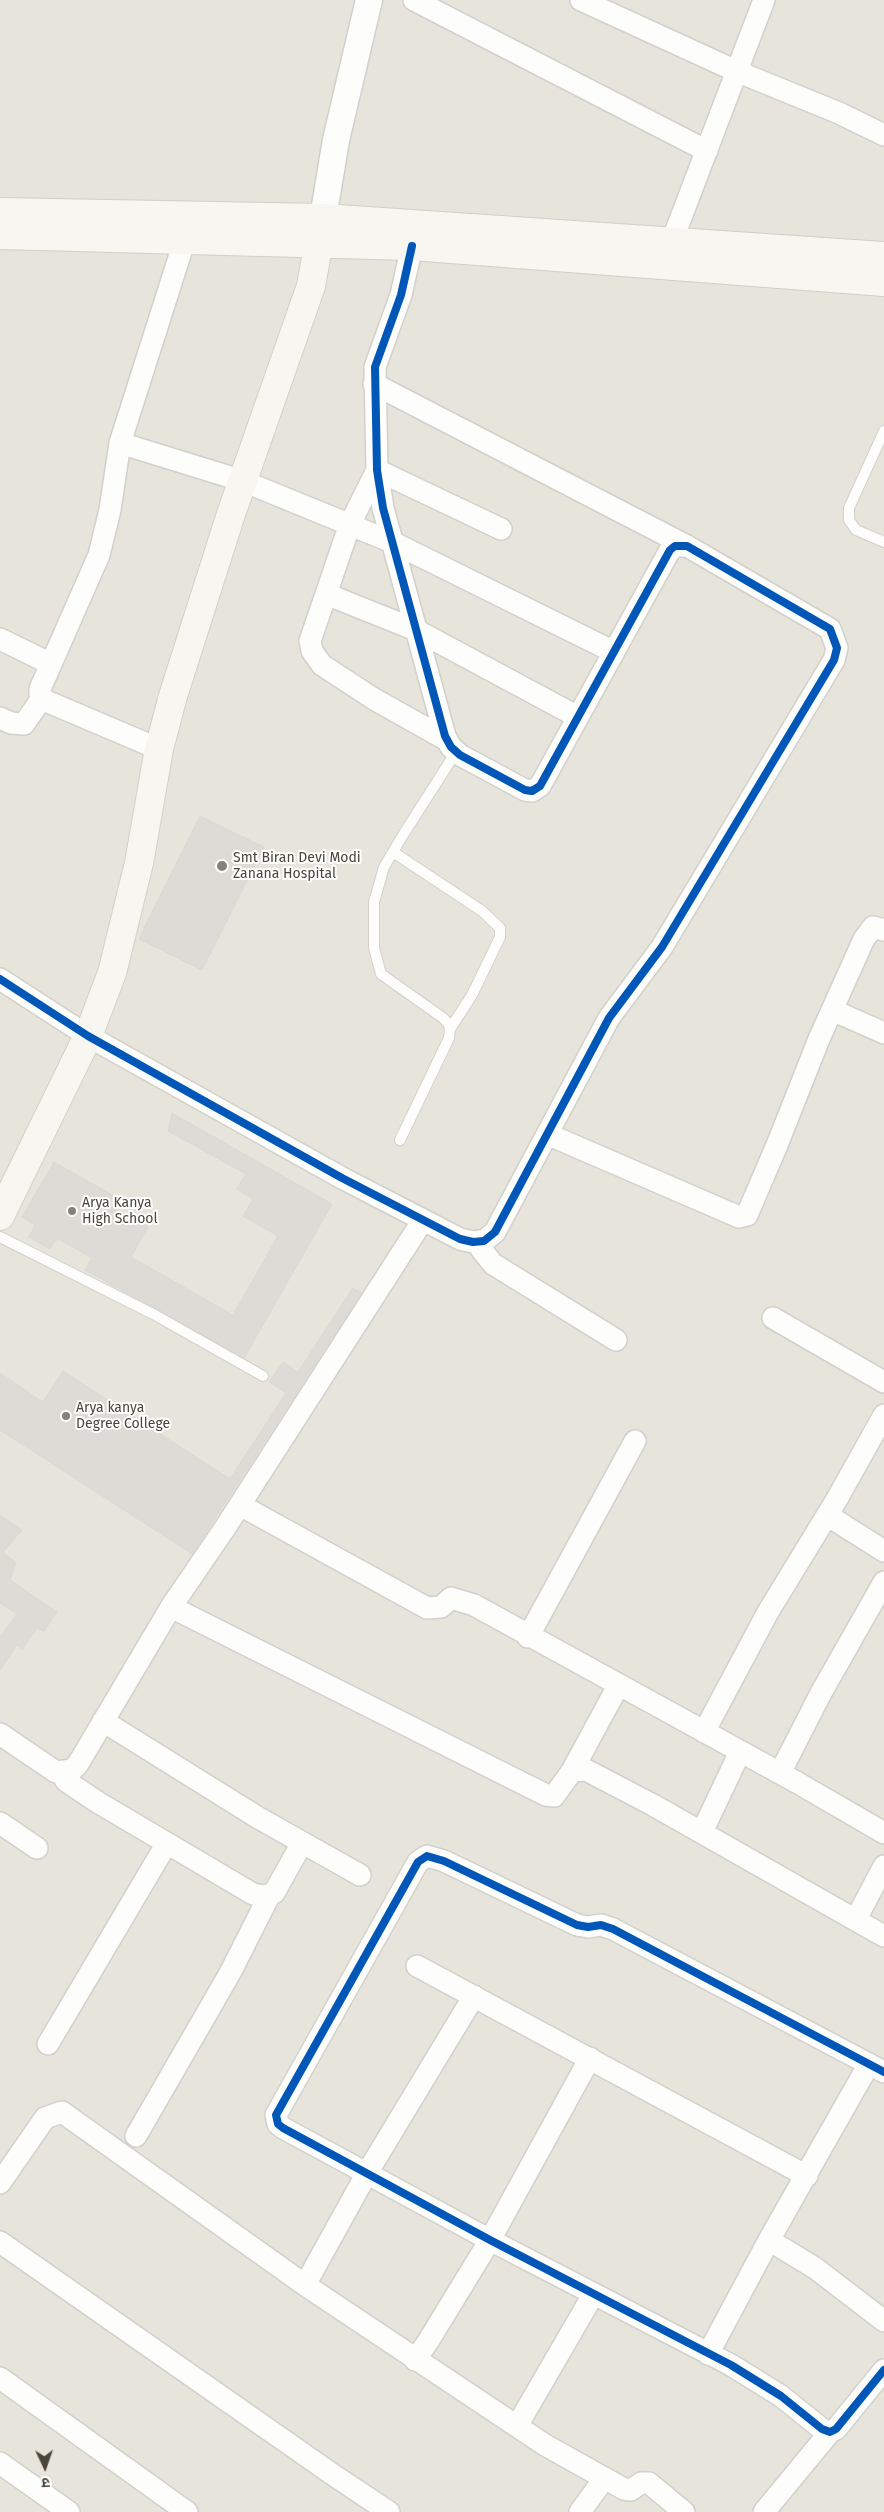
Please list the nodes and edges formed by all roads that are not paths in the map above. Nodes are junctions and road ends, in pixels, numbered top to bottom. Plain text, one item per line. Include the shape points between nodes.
1 (369, 0) edge
2 (414, 0) edge
3 (581, 0) edge
4 (764, 0) edge
5 (736, 71) junction
6 (884, 135) edge
7 (707, 151) junction
8 (0, 212) edge
9 (321, 230) junction
10 (0, 235) edge
11 (185, 239) junction
12 (412, 246) junction
13 (670, 253) junction
14 (884, 256) edge
15 (884, 282) edge
16 (374, 384) junction
17 (884, 431) edge
18 (120, 443) junction
19 (377, 470) junction
20 (243, 481) junction
21 (350, 524) junction
22 (501, 529) dead end
23 (392, 542) junction
24 (884, 542) edge
25 (687, 546) junction
26 (326, 594) junction
27 (416, 630) junction
28 (0, 640) edge
29 (614, 652) junction
30 (51, 664) junction
31 (42, 698) junction
32 (578, 717) junction
33 (0, 718) edge
34 (452, 746) junction
35 (159, 749) junction
36 (393, 852) junction
37 (884, 930) edge
38 (0, 980) edge
39 (832, 1010) junction
40 (450, 1029) junction
41 (884, 1033) edge
42 (88, 1036) junction
43 (547, 1134) junction
44 (400, 1140) dead end
45 (0, 1216) edge
46 (423, 1220) junction
47 (0, 1237) edge
48 (479, 1241) junction
49 (774, 1318) dead end
50 (616, 1340) dead end
51 (263, 1376) dead end
52 (884, 1382) edge
53 (884, 1415) edge
54 (635, 1441) dead end
55 (240, 1505) junction
56 (827, 1515) junction
57 (884, 1551) edge
58 (884, 1582) edge
59 (171, 1607) junction
60 (528, 1637) junction
61 (618, 1686) junction
62 (103, 1721) junction
63 (704, 1732) junction
64 (0, 1734) edge
65 (740, 1752) junction
66 (572, 1771) junction
67 (61, 1772) junction
68 (780, 1773) junction
69 (0, 1823) edge
70 (702, 1832) junction
71 (884, 1834) edge
72 (302, 1842) junction
73 (167, 1843) junction
74 (37, 1848) dead end
75 (884, 1866) edge
76 (360, 1875) dead end
77 (269, 1896) junction
78 (856, 1919) junction
79 (884, 1936) edge
80 (417, 1966) dead end
81 (474, 1996) junction
82 (48, 2044) dead end
83 (590, 2058) junction
84 (876, 2068) edge
85 (136, 2136) dead end
86 (366, 2172) junction
87 (807, 2176) junction
88 (0, 2183) edge
89 (490, 2240) junction
90 (769, 2240) junction
91 (0, 2242) edge
92 (305, 2285) junction
93 (593, 2294) junction
94 (884, 2321) edge
95 (708, 2354) junction
96 (415, 2360) junction
97 (884, 2370) edge
98 (0, 2378) edge
99 (517, 2426) junction
100 (830, 2432) junction
101 (0, 2464) edge
102 (604, 2478) junction
103 (69, 2512) edge
104 (187, 2512) edge
105 (390, 2512) edge
106 (580, 2512) edge
107 (684, 2512) edge
108 (764, 2512) edge

1 - 9 street via 336,140
2 - 7 street
3 - 5 street
4 - 5 street
5 - 6 street
5 - 7 street
7 - 13 street
8 - 9 main road
9 - 11 main road
9 - 12 main road
9 - 13 main road
9 - 20 main road via 311,286
10 - 11 main road
11 - 18 street
12 - 13 main road
12 - 16 street via 401,295 375,368
13 - 14 main road
13 - 15 main road
16 - 19 street
16 - 25 street
17 - 24 lane via 849,508 849,520 856,530
18 - 20 street
18 - 30 street via 110,510 99,555
19 - 21 street
19 - 22 street
19 - 23 street
20 - 21 street
20 - 35 main road
21 - 23 street
21 - 26 street
23 - 27 street
23 - 29 street
25 - 29 street via 675,546 670,550
25 - 43 street via 830,629 837,648 834,660 662,947 609,1018
26 - 27 street
26 - 34 street via 310,641 316,658 374,699
27 - 32 street
27 - 34 street
28 - 30 street
29 - 32 street
30 - 31 street via 40,689
31 - 33 street via 24,724
31 - 35 street
32 - 34 street via 545,779 532,791 525,790
34 - 36 lane
35 - 42 main road via 123,935
36 - 40 lane via 384,867 374,902 374,948 378,967 387,980 443,1018
36 - 40 lane via 482,911 500,928 500,937 472,995
37 - 39 street via 873,926 869,929
38 - 42 street
39 - 41 street
39 - 43 street via 751,1207 742,1217
40 - 44 lane via 449,1038
42 - 45 main road
42 - 46 street
43 - 48 street via 495,1232
46 - 48 street via 460,1240
46 - 55 street
47 - 51 lane via 155,1315
48 - 50 street via 492,1264
49 - 52 street
53 - 56 street
54 - 60 street
55 - 59 street
55 - 60 street via 426,1608 440,1607 456,1598
56 - 57 street
56 - 63 street via 768,1612
58 - 68 street
59 - 62 street
59 - 66 street via 546,1795 554,1796
60 - 61 street
61 - 63 street
61 - 66 street
62 - 67 street via 78,1764 72,1770
62 - 72 street via 257,1818
63 - 65 street
64 - 67 street via 56,1772
65 - 68 street
65 - 70 street
66 - 70 street via 586,1770
67 - 73 street via 76,1789
68 - 71 street
69 - 74 street
70 - 78 street
72 - 76 street
72 - 77 street via 274,1893
73 - 77 street via 253,1894
73 - 82 street
75 - 78 street
77 - 85 street via 230,1973
78 - 79 street
80 - 81 street
81 - 83 street
81 - 86 street
83 - 87 street
83 - 89 street
84 - 86 street via 613,1928 577,1925 428,1856 418,1862 276,2116 283,2128
84 - 87 street
86 - 89 street
86 - 92 street
87 - 90 street
88 - 92 street via 45,2118 62,2112
89 - 93 street
89 - 96 street
90 - 94 street via 815,2268
90 - 95 street
91 - 105 street
92 - 96 street
93 - 95 street
93 - 99 street
95 - 100 street via 756,2380 822,2430
96 - 99 street
97 - 100 street via 836,2429
98 - 104 street
99 - 102 street
100 - 108 street
101 - 103 street
102 - 106 street
102 - 107 street via 628,2490 649,2483

